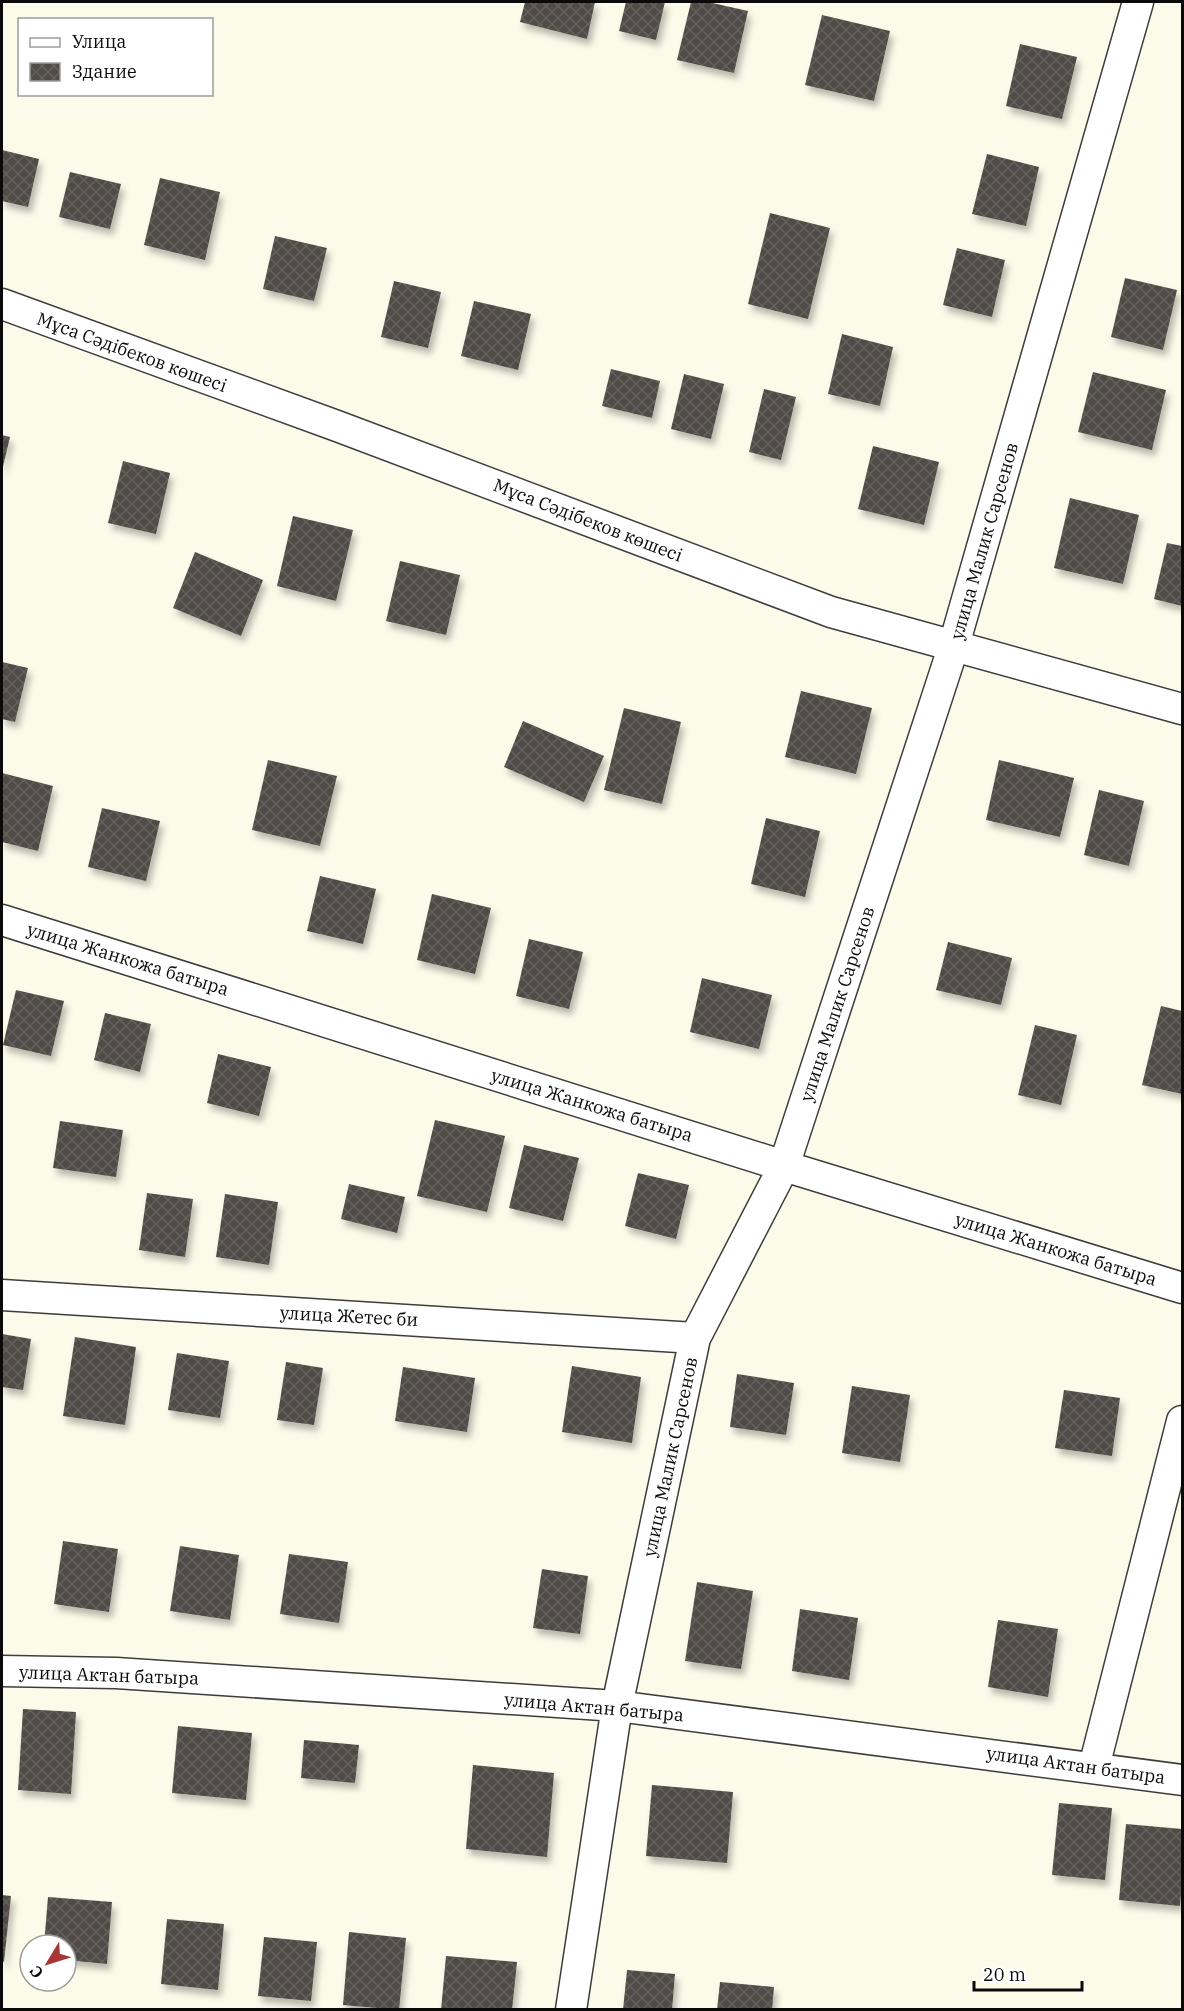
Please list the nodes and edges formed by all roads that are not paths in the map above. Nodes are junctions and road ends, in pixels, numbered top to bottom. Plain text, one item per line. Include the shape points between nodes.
1 (1138, 2) edge
2 (2, 304) edge
3 (954, 645) junction
4 (1182, 708) edge
5 (2, 920) edge
6 (784, 1166) junction
7 (1182, 1288) edge
8 (2, 1294) edge
9 (696, 1338) junction
10 (1182, 1421) edge
11 (2, 1671) edge
12 (617, 1706) junction
13 (1094, 1767) junction
14 (1182, 1780) edge
15 (571, 2010) edge

1 - 3 street, улица Малик Сарсенов
2 - 3 street, Мұса Сәдібеков көшесі via 831,612
3 - 4 street, Мұса Сәдібеков көшесі
3 - 6 street, улица Малик Сарсенов
5 - 6 street, улица Жанкожа батыра
6 - 7 street, улица Жанкожа батыра
6 - 9 street, улица Малик Сарсенов
8 - 9 street, улица Жетес би
9 - 12 street, улица Малик Сарсенов
10 - 13 street
11 - 12 street, улица Актан батыра via 116,1673
12 - 13 street, улица Актан батыра
12 - 15 street, улица Малик Сарсенов
13 - 14 street, улица Актан батыра

